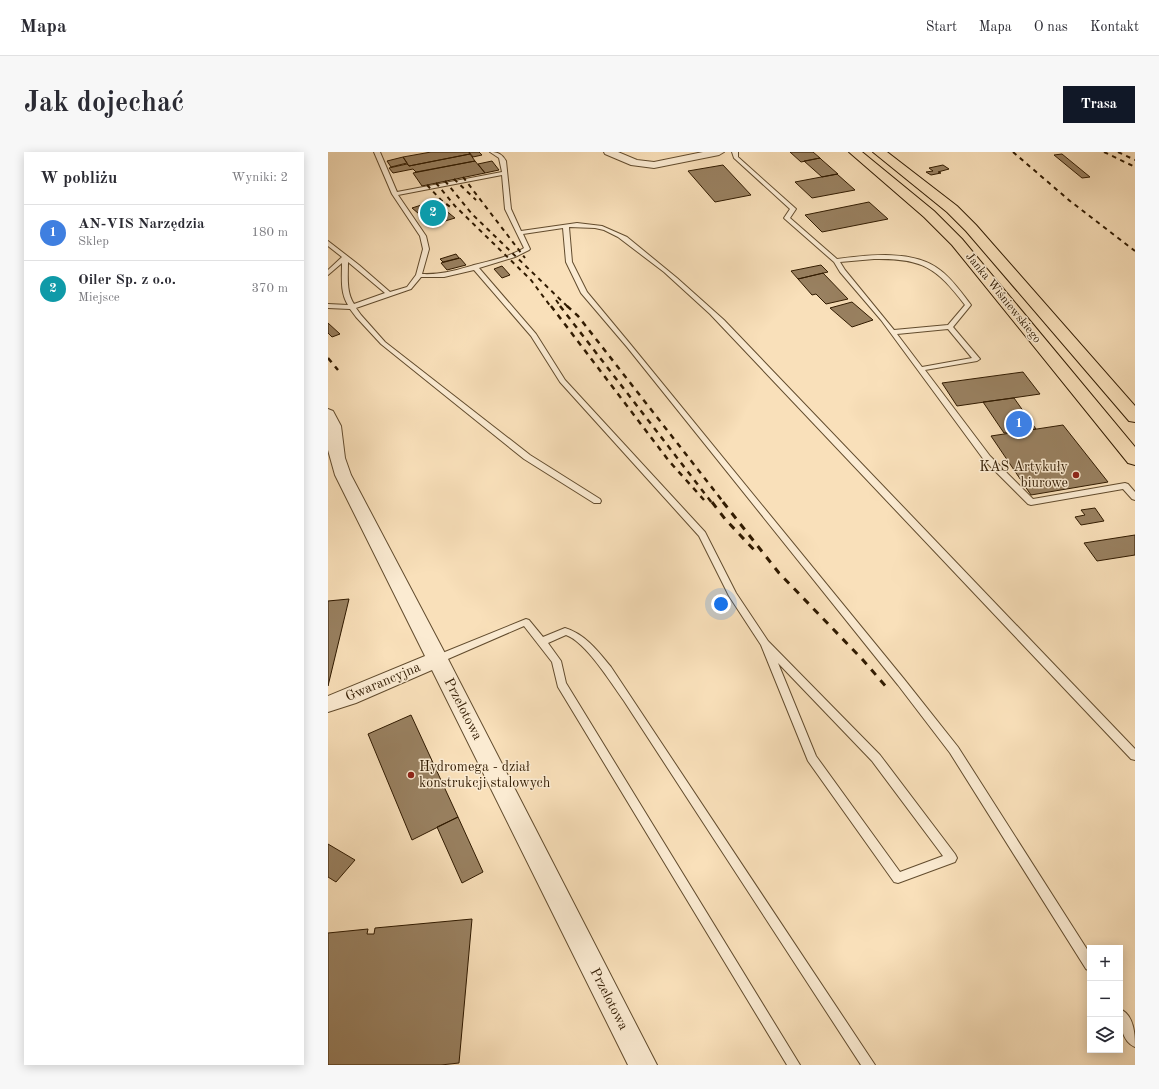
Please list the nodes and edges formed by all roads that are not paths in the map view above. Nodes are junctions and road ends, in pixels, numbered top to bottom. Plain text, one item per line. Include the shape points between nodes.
1 (378, 152) edge
2 (493, 152) edge
3 (609, 152) edge
4 (718, 152) edge
5 (735, 152) edge
6 (855, 152) edge
7 (879, 152) edge
8 (622, 155) edge
9 (504, 173) junction
10 (395, 194) junction
11 (566, 226) junction
12 (520, 233) junction
13 (328, 243) edge
14 (345, 257) junction
15 (836, 261) junction
16 (475, 267) junction
17 (328, 273) edge
18 (419, 275) junction
19 (390, 294) junction
20 (328, 306) edge
21 (352, 307) junction
22 (950, 327) junction
23 (892, 332) junction
24 (920, 369) junction
25 (328, 414) edge
26 (1135, 417) edge
27 (1135, 458) edge
28 (1135, 497) edge
29 (597, 501) dead end
30 (542, 642) junction
31 (765, 644) junction
32 (438, 659) junction
33 (328, 704) edge
34 (1135, 756) edge
35 (1087, 960) edge
36 (1121, 1017) edge
37 (1135, 1041) edge
38 (643, 1065) edge
39 (794, 1065) edge
40 (869, 1065) edge

1 - 10 lane
2 - 9 lane via 501,157
3 - 8 street
4 - 8 street via 654,165 640,164
5 - 15 lane via 736,157 793,209 787,218
6 - 27 highway, Janka Wiśniewskiego via 929,214 957,242
7 - 26 highway, Janka Wiśniewskiego via 952,209 971,228
9 - 10 lane
9 - 12 lane via 508,209
10 - 18 lane via 423,236 426,249
11 - 12 lane
11 - 34 lane via 591,225 612,231 668,272 722,321
11 - 35 lane via 569,262 584,293 897,676 954,750
12 - 16 lane via 527,246 525,251
13 - 14 lane
14 - 17 lane
14 - 19 lane
14 - 21 lane via 345,286
15 - 22 lane via 869,256 888,257 911,260 936,269 968,305
15 - 23 lane
16 - 18 lane via 445,274
16 - 31 lane via 534,335 562,381 702,534 732,594
18 - 19 lane via 409,288
19 - 21 lane
20 - 21 lane
21 - 29 lane via 383,343 514,447
22 - 23 lane
22 - 24 lane via 977,359
23 - 24 lane
24 - 28 lane via 987,458 1031,502 1126,486
25 - 32 street, Przelotowa via 343,475
30 - 32 lane via 526,622
30 - 39 lane via 556,661 561,684
30 - 40 lane via 569,631 580,638 602,664
31 - 31 lane via 876,758 951,858 898,878 812,758
32 - 33 street, Gwarancyjna
32 - 38 street, Przelotowa
36 - 37 lane

